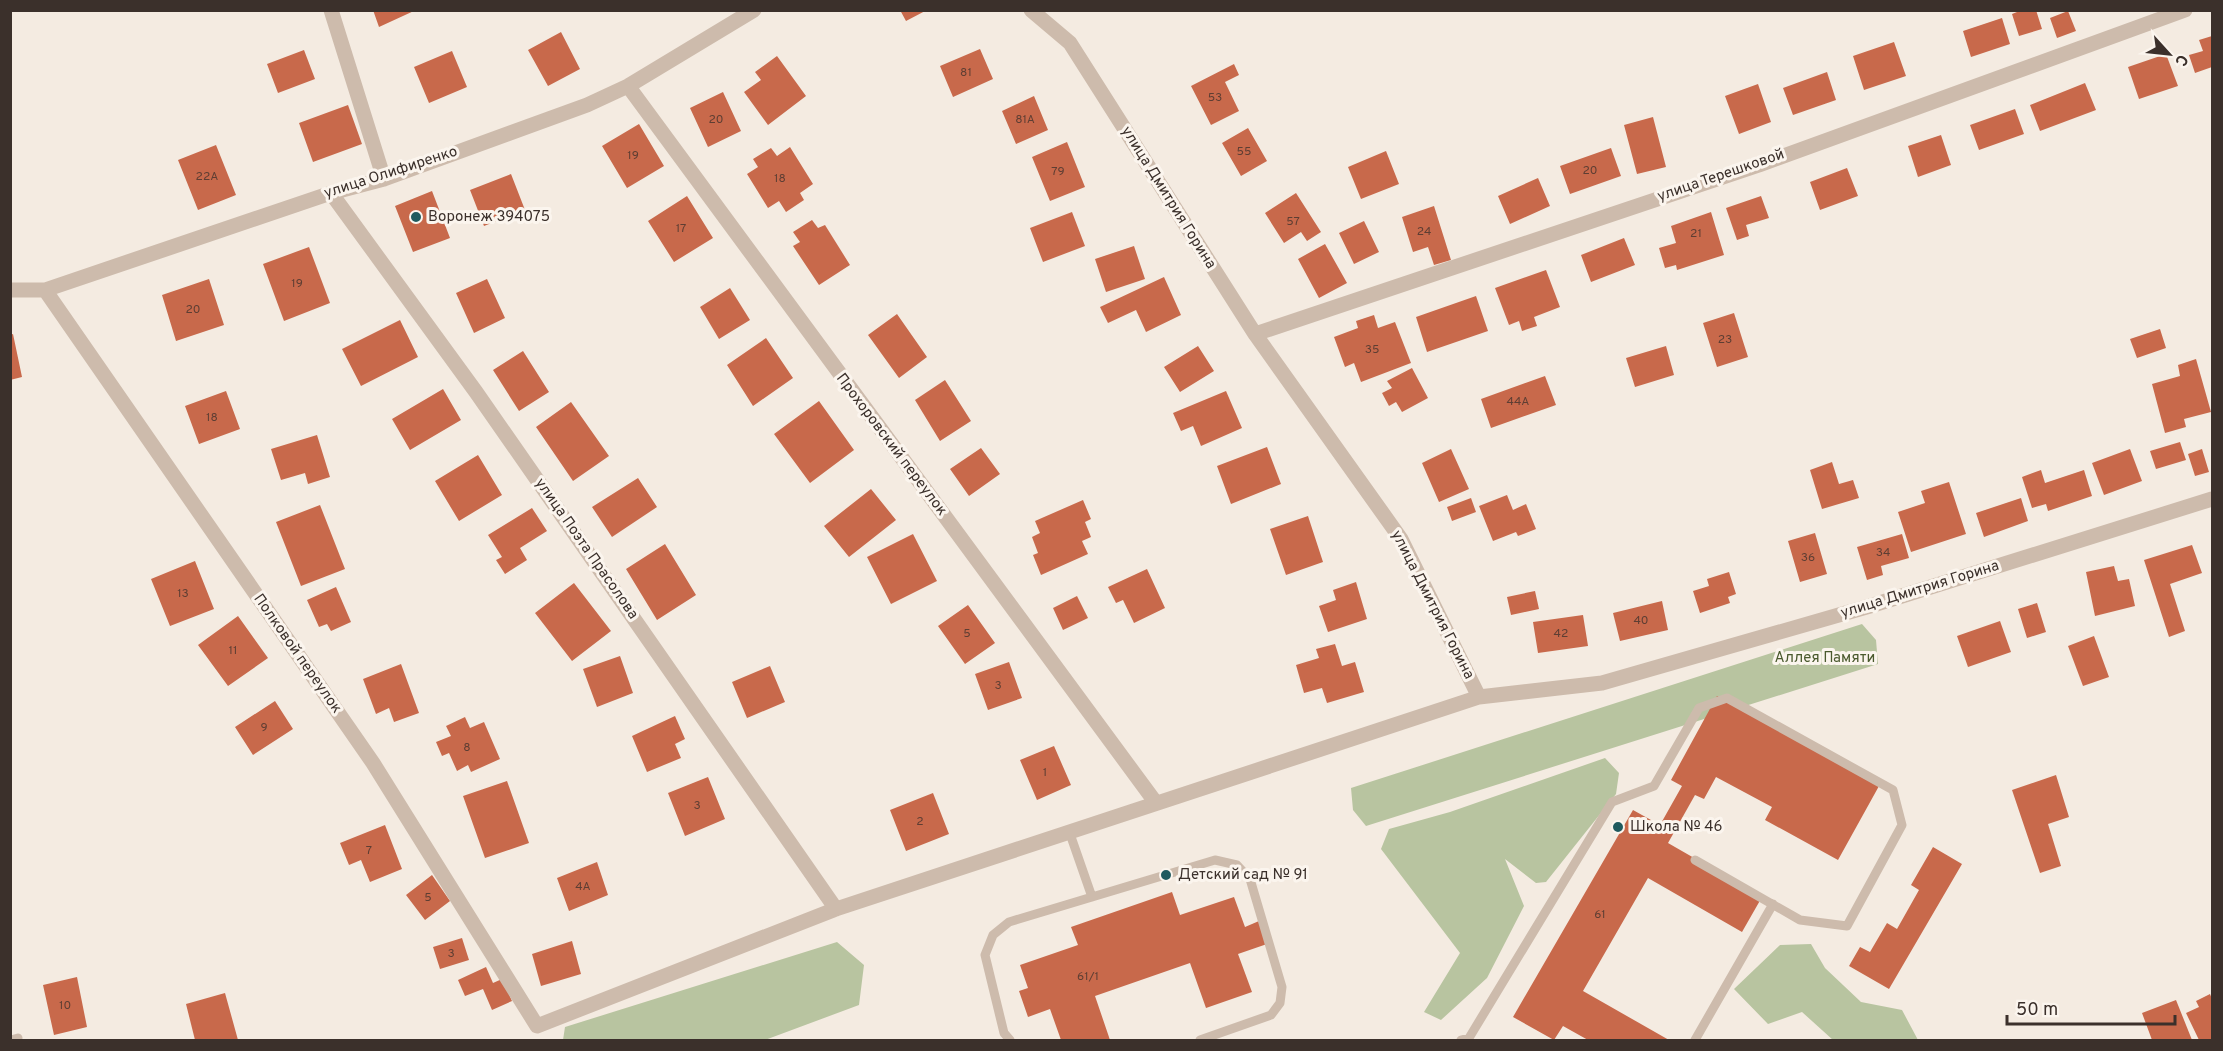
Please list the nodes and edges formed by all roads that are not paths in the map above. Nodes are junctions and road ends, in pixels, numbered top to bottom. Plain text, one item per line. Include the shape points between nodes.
1 (331, 10) edge
2 (754, 10) edge
3 (1031, 10) edge
4 (2185, 10) edge
5 (628, 86) junction
6 (384, 179) junction
7 (331, 193) junction
8 (10, 290) edge
9 (45, 290) junction
10 (1255, 334) junction
11 (2212, 499) edge
12 (1479, 697) junction
13 (1156, 802) junction
14 (1068, 831) junction
15 (1695, 860) dead end
16 (1092, 897) junction
17 (1773, 904) junction
18 (836, 909) junction
19 (1468, 1040) edge
20 (1010, 1041) edge
21 (1200, 1041) edge
22 (1695, 1041) edge

1 - 6 street
2 - 5 street, улица Олифиренко
3 - 10 street, улица Дмитрия Горина via 1070,43
4 - 10 street, улица Терешковой via 1759,165
5 - 6 street, улица Олифиренко via 587,105
5 - 13 street, Прохоровский переулок
6 - 7 street, улица Олифиренко
7 - 9 street, улица Олифиренко
7 - 18 street, улица Поэта Прасолова via 476,392
8 - 9 street, улица Олифиренко
9 - 18 street, Полковой переулок via 373,762 537,1026
10 - 12 street, улица Дмитрия Горина via 1401,539
11 - 12 street, улица Дмитрия Горина via 1870,606 1602,683
12 - 13 street
13 - 14 street
14 - 16 lane
14 - 18 street
15 - 17 lane
16 - 20 lane via 1009,922 993,935 985,956 1004,1033
16 - 21 lane via 1215,860 1237,866 1250,879 1282,987 1280,1003 1271,1015
17 - 19 lane via 1800,920 1846,926 1902,825 1893,790 1727,698 1699,708 1654,786 1612,802
17 - 22 lane

